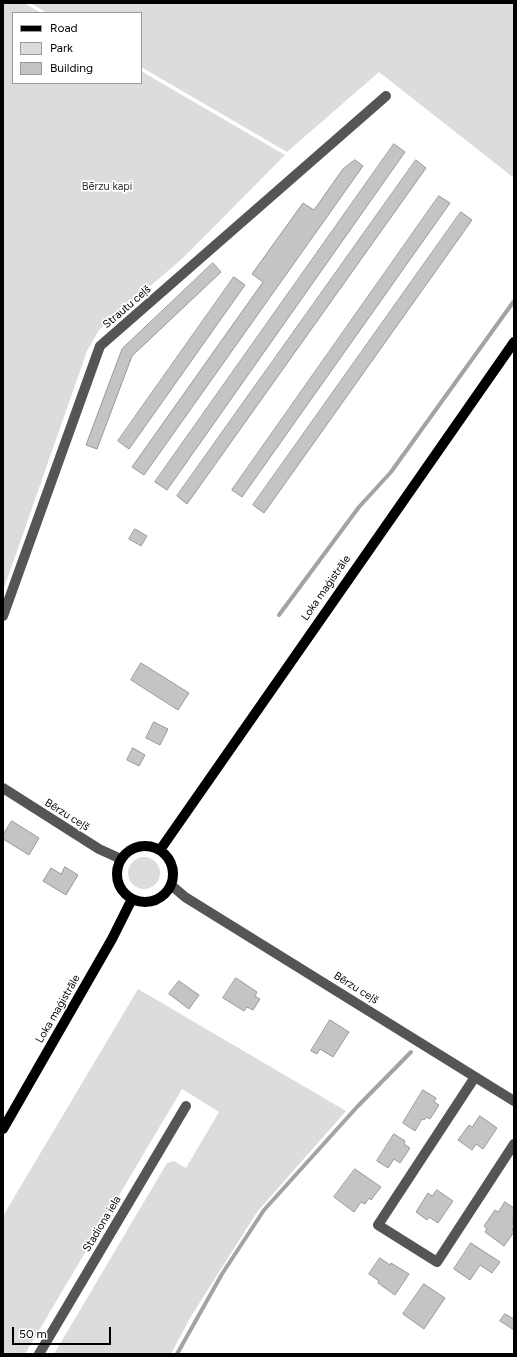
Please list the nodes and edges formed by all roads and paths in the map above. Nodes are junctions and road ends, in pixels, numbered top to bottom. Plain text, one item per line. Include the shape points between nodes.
1 (386, 96) dead end
2 (514, 342) edge
3 (3, 616) edge
4 (3, 788) edge
5 (160, 850) junction
6 (121, 859) junction
7 (171, 885) junction
8 (132, 899) junction
9 (475, 1076) junction
10 (514, 1100) edge
11 (186, 1106) dead end
12 (3, 1129) edge
13 (514, 1144) edge
14 (38, 1354) edge

1 - 3 street, Strautu ceļš via 100,346
2 - 5 main road, Loka maģistrāle
4 - 6 street, Bērzu ceļš via 92,845
5 - 6 main road via 152,846 134,847
5 - 7 main road via 168,856 172,865
6 - 8 main road via 117,867 119,886 124,894
7 - 8 main road via 159,898 150,902
7 - 9 street, Bērzu ceļš via 185,897
8 - 12 main road, Loka maģistrāle via 112,939
9 - 10 street, Bērzu ceļš
9 - 13 street via 378,1225 437,1262
11 - 14 street, Stadiona iela

